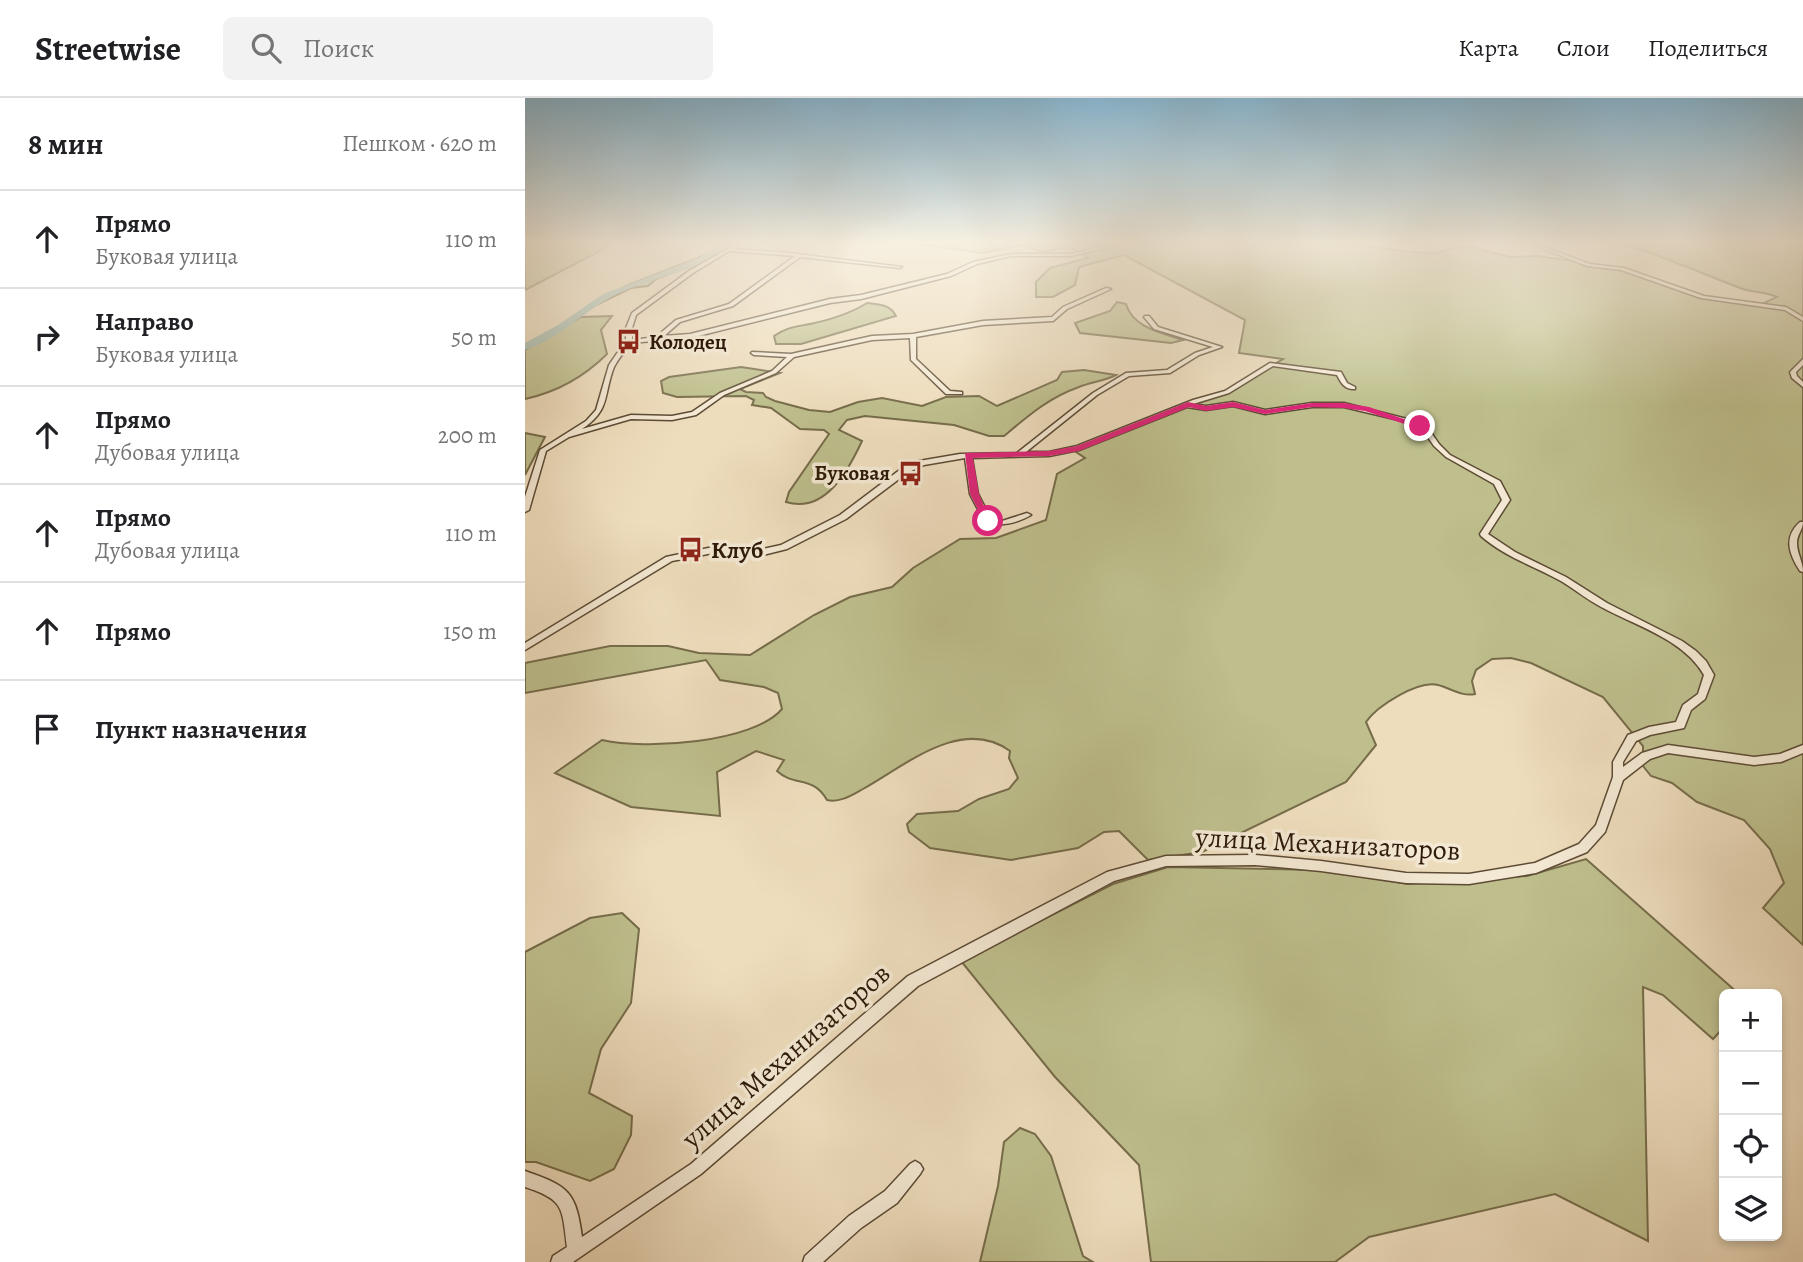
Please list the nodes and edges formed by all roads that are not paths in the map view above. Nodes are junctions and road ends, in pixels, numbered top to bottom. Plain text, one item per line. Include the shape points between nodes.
1 (655, 298) edge
2 (740, 298) edge
3 (851, 298) edge
4 (1087, 298) edge
5 (1712, 298) edge
6 (1147, 317) dead end
7 (1803, 319) edge
8 (913, 336) junction
9 (658, 338) junction
10 (628, 342) junction
11 (754, 353) dead end
12 (792, 356) junction
13 (1803, 361) edge
14 (1803, 385) edge
15 (1353, 388) dead end
16 (960, 393) dead end
17 (1188, 405) junction
18 (564, 436) junction
19 (968, 455) junction
20 (1017, 455) junction
21 (525, 510) edge
22 (1027, 515) dead end
23 (1803, 524) edge
24 (1803, 569) edge
25 (525, 647) edge
26 (1803, 749) edge
27 (1618, 777) junction
28 (915, 1169) dead end
29 (525, 1179) edge
30 (575, 1250) junction
31 (559, 1262) edge
32 (811, 1262) edge

1 - 10 street via 633,314
2 - 9 street via 678,321
3 - 9 street via 690,336
4 - 8 street via 1053,319 983,323
5 - 7 street via 1786,309
6 - 20 street via 1156,328 1219,347 1168,372 1128,374
8 - 12 street via 863,339
8 - 16 street via 913,359 948,393
9 - 10 street
10 - 18 street via 612,365 599,411
11 - 12 street
12 - 18 street via 772,373 719,396 695,414 631,417
13 - 14 street via 1793,372
15 - 17 street via 1339,373 1272,365 1240,386
17 - 20 street via 1079,448
17 - 27 street, улица Механизаторов via 1233,404 1265,412 1344,405 1409,421 1428,432 1448,456 1497,483 1506,500 1484,534 1498,548 1640,621 1707,668 1702,696 1687,708 1680,725 1632,738 1618,762
18 - 21 street via 541,454
19 - 20 street
19 - 22 street via 974,494 988,521 1002,523
19 - 25 street via 910,468 843,517 784,547 754,552 713,550 669,559
23 - 24 street via 1793,536 1792,548
26 - 27 street via 1781,758 1754,761 1668,750 1646,756
27 - 30 street, улица Механизаторов via 1601,828 1583,848 1536,868 1469,879 1255,860 1166,861 1111,876 913,981 696,1169
28 - 32 street via 891,1197
29 - 30 street via 554,1188 565,1198
30 - 31 street, улица Механизаторов

